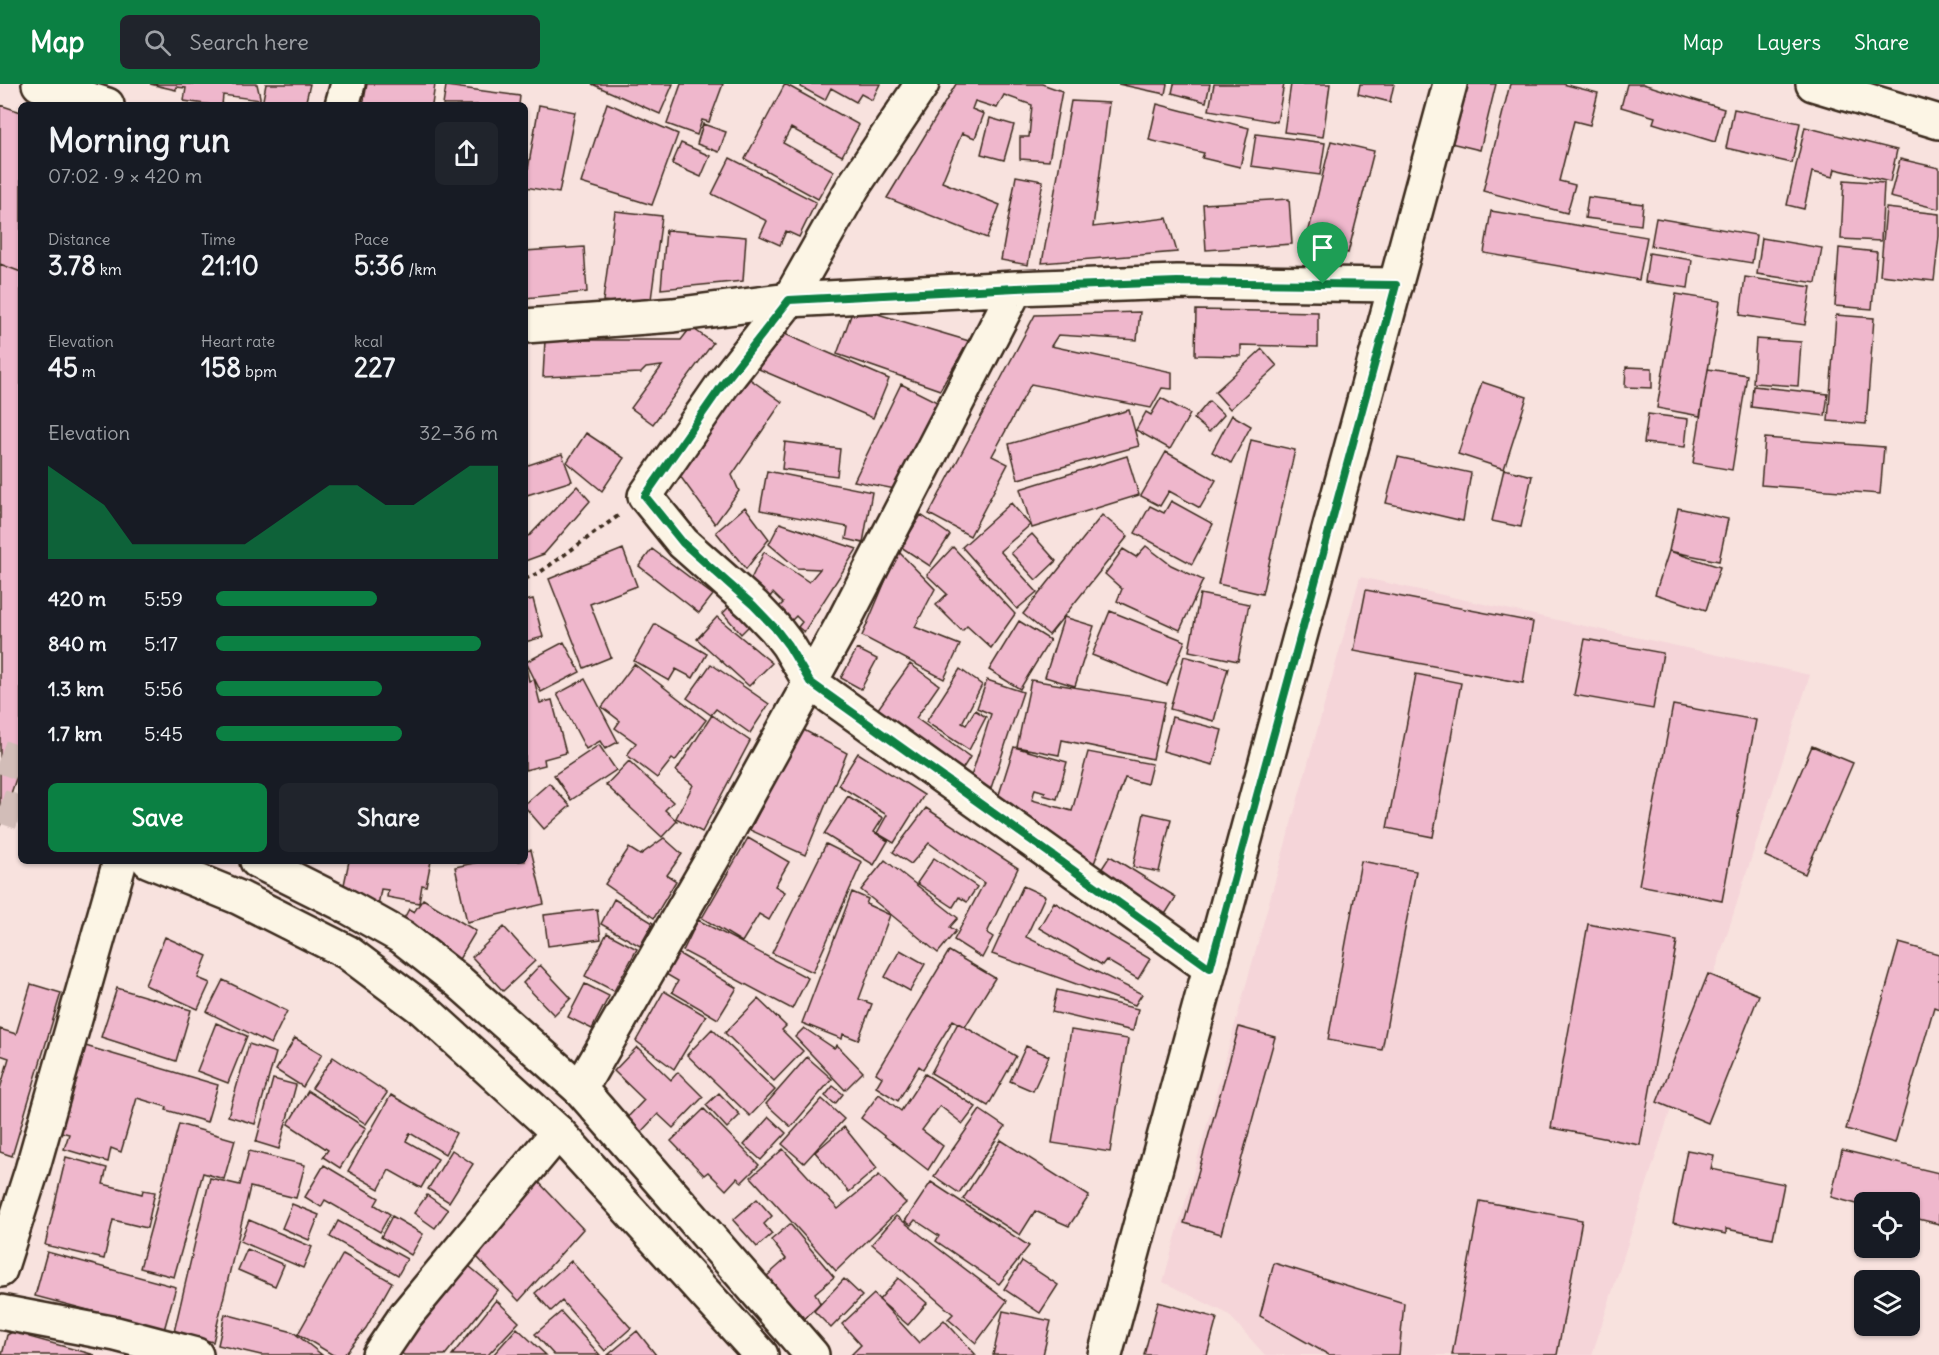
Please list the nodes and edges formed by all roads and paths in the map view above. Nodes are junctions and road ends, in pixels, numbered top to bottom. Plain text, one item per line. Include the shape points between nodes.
1 (39, 84) edge
2 (348, 84) edge
3 (922, 84) edge
4 (1450, 84) edge
5 (1813, 84) edge
6 (97, 102) edge
7 (343, 102) edge
8 (1939, 122) edge
9 (1396, 285) junction
10 (1016, 288) junction
11 (789, 300) junction
12 (528, 326) edge
13 (645, 496) junction
14 (528, 578) edge
15 (810, 682) junction
16 (119, 864) edge
17 (156, 864) edge
18 (263, 864) edge
19 (1210, 968) junction
20 (580, 1089) junction
21 (558, 1132) junction
22 (0, 1270) edge
23 (0, 1312) edge
24 (196, 1355) edge
25 (379, 1355) edge
26 (761, 1355) edge
27 (812, 1355) edge
28 (1105, 1355) edge

1 - 6 street
2 - 7 street
3 - 11 street via 853,187
4 - 9 street
5 - 8 street
9 - 10 street via 1177,282
9 - 19 street
10 - 11 street
10 - 15 street
11 - 12 street via 674,315
11 - 13 street via 723,384
13 - 14 path
13 - 15 street via 683,543 775,628
15 - 19 street
15 - 20 street
16 - 22 street
17 - 21 street via 240,898 347,952 423,1010
18 - 20 street via 402,937
19 - 28 street
20 - 27 street
21 - 25 street via 406,1315
21 - 26 street
23 - 24 street via 116,1334

